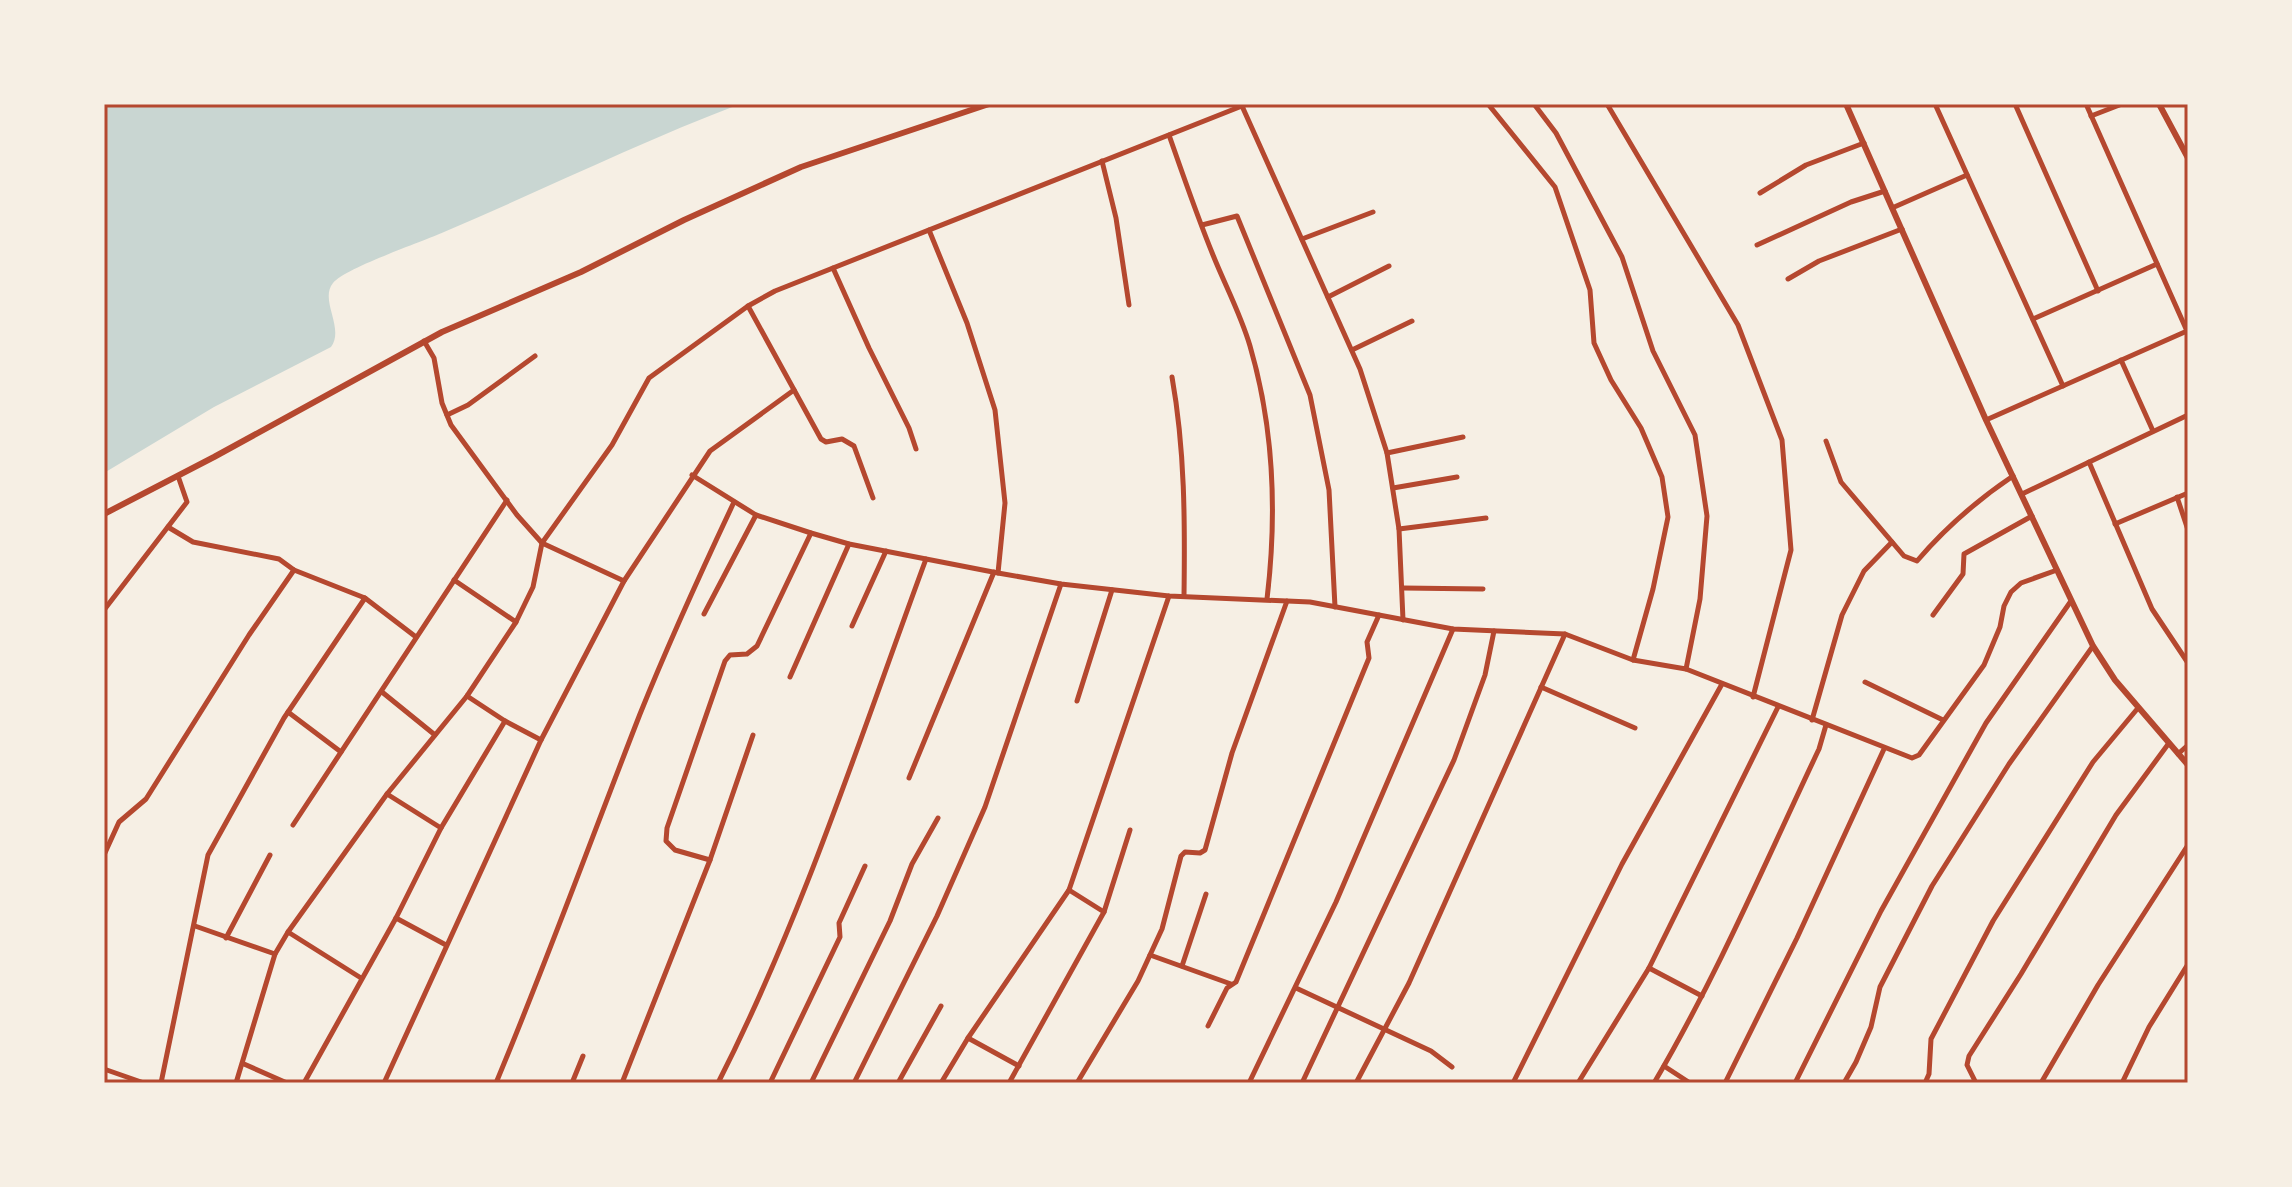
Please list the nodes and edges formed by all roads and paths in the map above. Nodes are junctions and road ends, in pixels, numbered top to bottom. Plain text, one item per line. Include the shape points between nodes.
1 (989, 104) edge
2 (1488, 104) edge
3 (1534, 104) edge
4 (1607, 104) edge
5 (1846, 104) edge
6 (1935, 104) edge
7 (2015, 104) edge
8 (2086, 104) edge
9 (2122, 104) edge
10 (2159, 104) edge
11 (1244, 105) edge
12 (2091, 116) junction
13 (1169, 135) junction
14 (1864, 143) junction
15 (2188, 158) edge
16 (1102, 161) junction
17 (1967, 175) junction
18 (1885, 191) junction
19 (1760, 193) dead end
20 (1892, 208) junction
21 (1373, 212) dead end
22 (1202, 225) junction
23 (1902, 229) junction
24 (929, 230) junction
25 (1302, 239) junction
26 (1757, 245) dead end
27 (2157, 264) junction
28 (1389, 266) dead end
29 (833, 268) junction
30 (1788, 279) dead end
31 (2098, 291) junction
32 (1328, 297) junction
33 (1129, 305) dead end
34 (748, 306) junction
35 (2033, 319) junction
36 (1412, 321) dead end
37 (2187, 331) edge
38 (424, 341) junction
39 (1352, 350) junction
40 (535, 356) dead end
41 (2121, 360) junction
42 (1172, 377) dead end
43 (2063, 386) junction
44 (794, 390) junction
45 (447, 415) junction
46 (2188, 415) edge
47 (1986, 420) junction
48 (2153, 431) junction
49 (1463, 437) dead end
50 (1826, 441) dead end
51 (916, 449) dead end
52 (1387, 453) junction
53 (2089, 462) junction
54 (692, 475) junction
55 (178, 476) junction
56 (2013, 476) junction
57 (1457, 477) dead end
58 (1393, 488) junction
59 (2188, 493) edge
60 (2022, 494) junction
61 (2177, 497) junction
62 (873, 498) dead end
63 (507, 500) junction
64 (734, 502) junction
65 (104, 514) edge
66 (756, 515) junction
67 (2032, 516) junction
68 (1486, 518) dead end
69 (2115, 524) junction
70 (168, 527) junction
71 (1399, 529) junction
72 (2188, 530) edge
73 (811, 533) junction
74 (1892, 542) junction
75 (542, 543) junction
76 (849, 544) junction
77 (886, 551) junction
78 (926, 559) junction
79 (294, 570) junction
80 (2057, 570) junction
81 (996, 572) junction
82 (454, 580) junction
83 (624, 581) junction
84 (1061, 584) junction
85 (1403, 588) junction
86 (1483, 589) dead end
87 (1112, 590) junction
88 (1169, 596) junction
89 (1184, 596) junction
90 (365, 598) junction
91 (1267, 599) junction
92 (1287, 601) junction
93 (2071, 601) junction
94 (1335, 607) junction
95 (104, 610) edge
96 (704, 614) dead end
97 (1379, 615) junction
98 (1933, 615) dead end
99 (1403, 620) junction
100 (516, 622) junction
101 (852, 626) dead end
102 (1453, 629) junction
103 (1494, 631) junction
104 (1565, 634) junction
105 (416, 637) junction
106 (2093, 646) junction
107 (1633, 660) junction
108 (2188, 663) edge
109 (1686, 669) junction
110 (790, 677) dead end
111 (1865, 682) dead end
112 (1722, 684) junction
113 (1541, 687) junction
114 (382, 692) junction
115 (467, 696) junction
116 (1753, 697) junction
117 (1077, 701) dead end
118 (1778, 707) junction
119 (2138, 708) junction
120 (288, 712) junction
121 (1812, 720) junction
122 (1943, 720) junction
123 (505, 721) junction
124 (1826, 725) junction
125 (1635, 728) dead end
126 (435, 735) junction
127 (753, 735) dead end
128 (541, 740) junction
129 (2169, 743) junction
130 (2188, 745) edge
131 (1884, 749) junction
132 (341, 752) junction
133 (2178, 754) junction
134 (2188, 765) edge
135 (909, 778) dead end
136 (387, 794) junction
137 (938, 818) dead end
138 (293, 825) dead end
139 (441, 828) junction
140 (1130, 830) dead end
141 (2188, 845) edge
142 (104, 855) edge
143 (270, 855) dead end
144 (710, 860) junction
145 (865, 866) dead end
146 (1069, 890) junction
147 (1206, 894) dead end
148 (1104, 912) junction
149 (396, 918) junction
150 (195, 926) junction
151 (288, 932) junction
152 (226, 938) junction
153 (446, 945) junction
154 (275, 954) junction
155 (1150, 955) junction
156 (2188, 964) edge
157 (1182, 966) junction
158 (1649, 968) junction
159 (361, 978) junction
160 (1231, 984) junction
161 (1296, 988) junction
162 (1702, 996) junction
163 (941, 1006) dead end
164 (1339, 1007) junction
165 (1208, 1026) dead end
166 (1384, 1027) junction
167 (968, 1038) junction
168 (583, 1056) dead end
169 (244, 1064) junction
170 (1019, 1066) junction
171 (1664, 1066) junction
172 (1452, 1067) dead end
173 (104, 1069) edge
174 (144, 1083) edge
175 (161, 1083) edge
176 (193, 1083) edge
177 (201, 1083) edge
178 (236, 1083) edge
179 (287, 1083) edge
180 (304, 1083) edge
181 (384, 1083) edge
182 (496, 1083) edge
183 (572, 1083) edge
184 (622, 1083) edge
185 (718, 1083) edge
186 (770, 1083) edge
187 (811, 1083) edge
188 (854, 1083) edge
189 (898, 1083) edge
190 (941, 1083) edge
191 (1009, 1083) edge
192 (1077, 1083) edge
193 (1249, 1083) edge
194 (1302, 1083) edge
195 (1356, 1083) edge
196 (1513, 1083) edge
197 (1578, 1083) edge
198 (1654, 1083) edge
199 (1690, 1083) edge
200 (1725, 1083) edge
201 (1795, 1083) edge
202 (1844, 1083) edge
203 (1925, 1083) edge
204 (1976, 1083) edge
205 (2041, 1083) edge
206 (2122, 1083) edge

1 - 38 street via 801,167
2 - 107 street via 1555,187 1590,290 1594,343 1662,477 1668,517
3 - 109 street via 1556,133 1622,257 1653,351 1695,435 1707,516 1700,599
4 - 116 street via 1738,325 1782,440 1791,550
5 - 14 street
6 - 17 street
7 - 31 street
8 - 12 street
9 - 12 street
10 - 15 street
11 - 13 street
11 - 25 street
12 - 27 street
13 - 16 street
13 - 22 street
14 - 18 street
14 - 19 street via 1806,165
16 - 24 street
16 - 33 street
17 - 20 street
17 - 35 street
18 - 20 street
18 - 26 street
20 - 23 street
21 - 25 street
22 - 91 street via 1249,342 1262,394 1272,487
22 - 94 street via 1237,216 1310,395 1329,490
23 - 30 street via 1819,261
23 - 47 street
24 - 29 street
24 - 81 street via 995,410 1005,503
25 - 32 street
27 - 31 street
27 - 37 street
28 - 32 street
29 - 34 street
29 - 51 street
31 - 35 street
32 - 39 street
34 - 44 street
34 - 75 street via 649,378 612,445
35 - 43 street
36 - 39 street
37 - 41 street
38 - 45 street via 434,358
38 - 55 street
39 - 52 street
40 - 45 street
41 - 43 street
41 - 48 street
42 - 89 street via 1185,503
43 - 47 street
44 - 54 street via 710,451
44 - 62 street via 821,439 842,439 854,446
45 - 63 street
46 - 48 street
47 - 56 street
48 - 53 street
49 - 52 street
50 - 74 street via 1841,482
52 - 58 street
53 - 60 street
53 - 69 street
54 - 64 street
54 - 83 street
55 - 65 street
55 - 70 street via 187,502
56 - 60 street
56 - 74 street via 1946,527 1917,561
57 - 58 street
58 - 71 street
59 - 61 street
60 - 67 street
61 - 69 street
61 - 72 street
63 - 75 street
63 - 82 street
64 - 66 street
64 - 182 street via 640,715
66 - 73 street
66 - 96 street
67 - 80 street
67 - 98 street via 1964,554 1963,574
68 - 71 street
69 - 108 street via 2152,609
70 - 79 street via 193,542 279,559
70 - 95 street
71 - 85 street
73 - 76 street
73 - 144 street via 757,646 725,661 667,828 666,841 675,850
74 - 121 street via 1864,571 1842,615
75 - 83 street
75 - 100 street via 533,587
76 - 77 street
76 - 110 street
77 - 78 street
77 - 101 street
78 - 81 street
78 - 185 street via 816,858
79 - 90 street
79 - 142 street via 146,799 119,822
80 - 93 street
80 - 122 street via 2011,592 1984,665
81 - 84 street
81 - 135 street
82 - 100 street
82 - 105 street
83 - 128 street
84 - 87 street
84 - 188 street via 985,807
85 - 86 street
85 - 99 street
87 - 88 street
87 - 117 street
88 - 89 street
88 - 146 street
89 - 91 street
90 - 105 street
90 - 120 street
91 - 92 street
92 - 94 street
92 - 155 street via 1232,753 1205,850 1181,856
93 - 106 street
93 - 201 street via 1986,723 1881,911
94 - 97 street
97 - 99 street
97 - 160 street via 1358,686
99 - 102 street
100 - 115 street
102 - 103 street
102 - 161 street
103 - 104 street
103 - 164 street via 1485,675 1454,760
104 - 107 street
104 - 113 street
105 - 114 street
106 - 119 street
106 - 202 street via 2009,764 1932,886 1880,987 1871,1027
107 - 109 street
109 - 112 street
111 - 122 street
112 - 116 street
112 - 196 street via 1622,864
113 - 125 street
113 - 166 street via 1409,983
114 - 126 street
114 - 132 street
115 - 123 street
115 - 126 street
116 - 118 street
118 - 121 street
118 - 158 street
119 - 129 street
119 - 203 street via 2093,762 1993,921 1931,1039
120 - 132 street
120 - 150 street via 208,855
121 - 124 street
122 - 131 street via 1919,755 1912,758
123 - 128 street
123 - 139 street
124 - 131 street
124 - 162 street
126 - 136 street
127 - 144 street
128 - 153 street
129 - 133 street
129 - 204 street via 2116,815 1969,1056 1967,1065
130 - 133 street
131 - 200 street
132 - 138 street
133 - 134 street
136 - 139 street
136 - 151 street
137 - 187 street
139 - 149 street
140 - 148 street
141 - 205 street
143 - 152 street
144 - 184 street
145 - 186 street via 839,923 840,937
146 - 148 street
146 - 167 street
147 - 157 street
148 - 170 street
149 - 153 street
149 - 159 street
150 - 152 street
150 - 175 street
151 - 154 street
151 - 159 street
152 - 154 street
153 - 181 street
154 - 169 street
155 - 157 street
155 - 192 street
156 - 206 street
157 - 160 street
158 - 162 street
158 - 197 street
159 - 180 street
160 - 165 street
161 - 164 street
161 - 193 street
162 - 171 street
163 - 189 street
164 - 166 street
164 - 194 street
166 - 172 street
166 - 195 street
167 - 170 street
167 - 190 street
168 - 183 street
169 - 178 street
169 - 179 street
170 - 191 street
171 - 198 street
171 - 199 street
173 - 174 street
176 - 177 street

